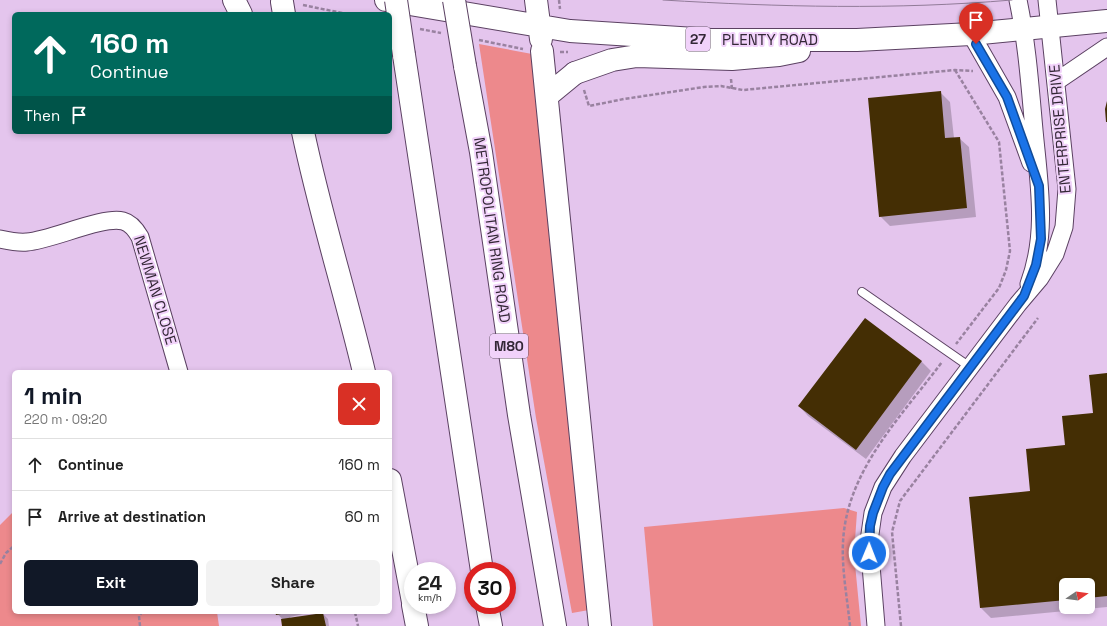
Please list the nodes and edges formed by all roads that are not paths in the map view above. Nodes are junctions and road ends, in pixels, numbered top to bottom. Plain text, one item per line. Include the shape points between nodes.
1 (234, 0) edge
2 (386, 0) edge
3 (396, 0) edge
4 (454, 0) edge
5 (536, 0) edge
6 (1018, 0) edge
7 (1047, 0) edge
8 (240, 12) edge
9 (1107, 21) edge
10 (539, 26) junction
11 (1050, 26) junction
12 (1024, 29) junction
13 (971, 34) junction
14 (857, 40) junction
15 (1107, 47) edge
16 (1057, 81) junction
17 (547, 96) junction
18 (291, 134) edge
19 (303, 134) edge
20 (1039, 186) junction
21 (0, 239) edge
22 (862, 292) dead end
23 (1024, 296) junction
24 (350, 313) junction
25 (970, 367) junction
26 (178, 370) edge
27 (364, 370) edge
28 (392, 491) edge
29 (405, 562) edge
30 (481, 562) edge
31 (415, 614) edge
32 (488, 614) edge
33 (417, 626) edge
34 (490, 626) edge
35 (554, 626) edge
36 (600, 626) edge
37 (876, 626) edge

1 - 8 highway
2 - 10 highway, PLENTY ROAD / 27
3 - 30 highway, bridge
4 - 35 highway, METROPOLITAN RING ROAD / M80, bridge via 481,152 519,415
5 - 10 highway
6 - 12 street, ENTERPRISE DRIVE
7 - 11 street, ENTERPRISE DRIVE
9 - 11 highway, PLENTY ROAD
10 - 14 highway, PLENTY ROAD / 27 via 645,37
10 - 17 highway
11 - 12 highway, PLENTY ROAD
11 - 16 street, ENTERPRISE DRIVE
12 - 13 highway, PLENTY ROAD
12 - 20 street, ENTERPRISE DRIVE
13 - 14 highway, PLENTY ROAD / 27
13 - 20 street via 1007,97
14 - 17 highway via 779,55 732,59 637,56 612,60
15 - 16 street
16 - 23 street, ENTERPRISE DRIVE via 1067,189 1064,227 1055,254 1040,278
17 - 36 highway
18 - 24 highway
19 - 24 highway via 314,186
20 - 23 street, ENTERPRISE DRIVE via 1041,239 1036,265
21 - 26 street, NEWMAN CLOSE via 26,242 47,239 106,221 130,224 140,237
22 - 25 lane
23 - 25 street, ENTERPRISE DRIVE
24 - 27 highway
25 - 37 street, ENTERPRISE DRIVE via 890,474 877,500 869,540
28 - 29 highway
31 - 33 highway
32 - 34 highway

